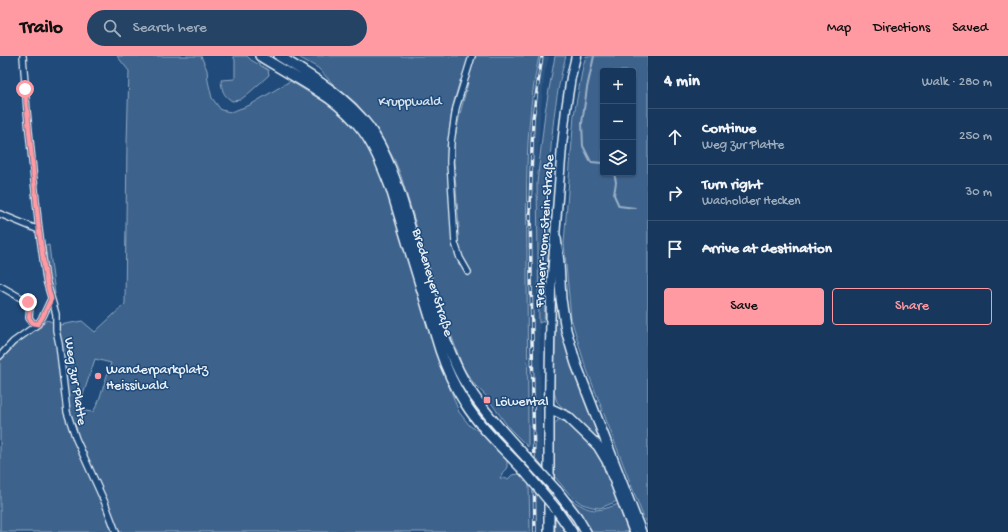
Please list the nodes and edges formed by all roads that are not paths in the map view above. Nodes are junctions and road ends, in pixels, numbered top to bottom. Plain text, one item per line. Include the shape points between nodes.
1 (23, 56) edge
2 (260, 56) edge
3 (279, 56) edge
4 (472, 56) edge
5 (576, 56) edge
6 (0, 214) edge
7 (39, 230) junction
8 (556, 238) junction
9 (468, 272) dead end
10 (0, 286) edge
11 (51, 299) junction
12 (38, 324) junction
13 (0, 356) edge
14 (549, 408) junction
15 (116, 532) edge
16 (550, 532) edge
17 (572, 532) edge
18 (586, 532) edge
19 (635, 532) edge
20 (641, 532) edge

1 - 7 street, Weg zur Platte
2 - 17 main road, Bredeneyer Straße, bridge via 337,104 363,132 382,165 391,189 437,343 461,398 483,427 556,509
3 - 18 main road, Bredeneyer Straße, bridge via 342,98 369,127 389,163 398,186 440,324 463,380 500,429 557,491
4 - 9 street via 456,108 450,162 455,243
5 - 8 main road, Freiherr-vom-Stein-Straße via 566,109
6 - 7 street
7 - 11 street, Weg zur Platte
8 - 14 main road, Freiherr-vom-Stein-Straße via 551,289
8 - 20 main road via 566,330 576,364
10 - 12 street via 28,302 29,318
11 - 12 street
11 - 15 street, Weg zur Platte via 56,314 67,412
12 - 13 street via 13,342
14 - 16 main road
14 - 19 main road via 568,417 598,446

